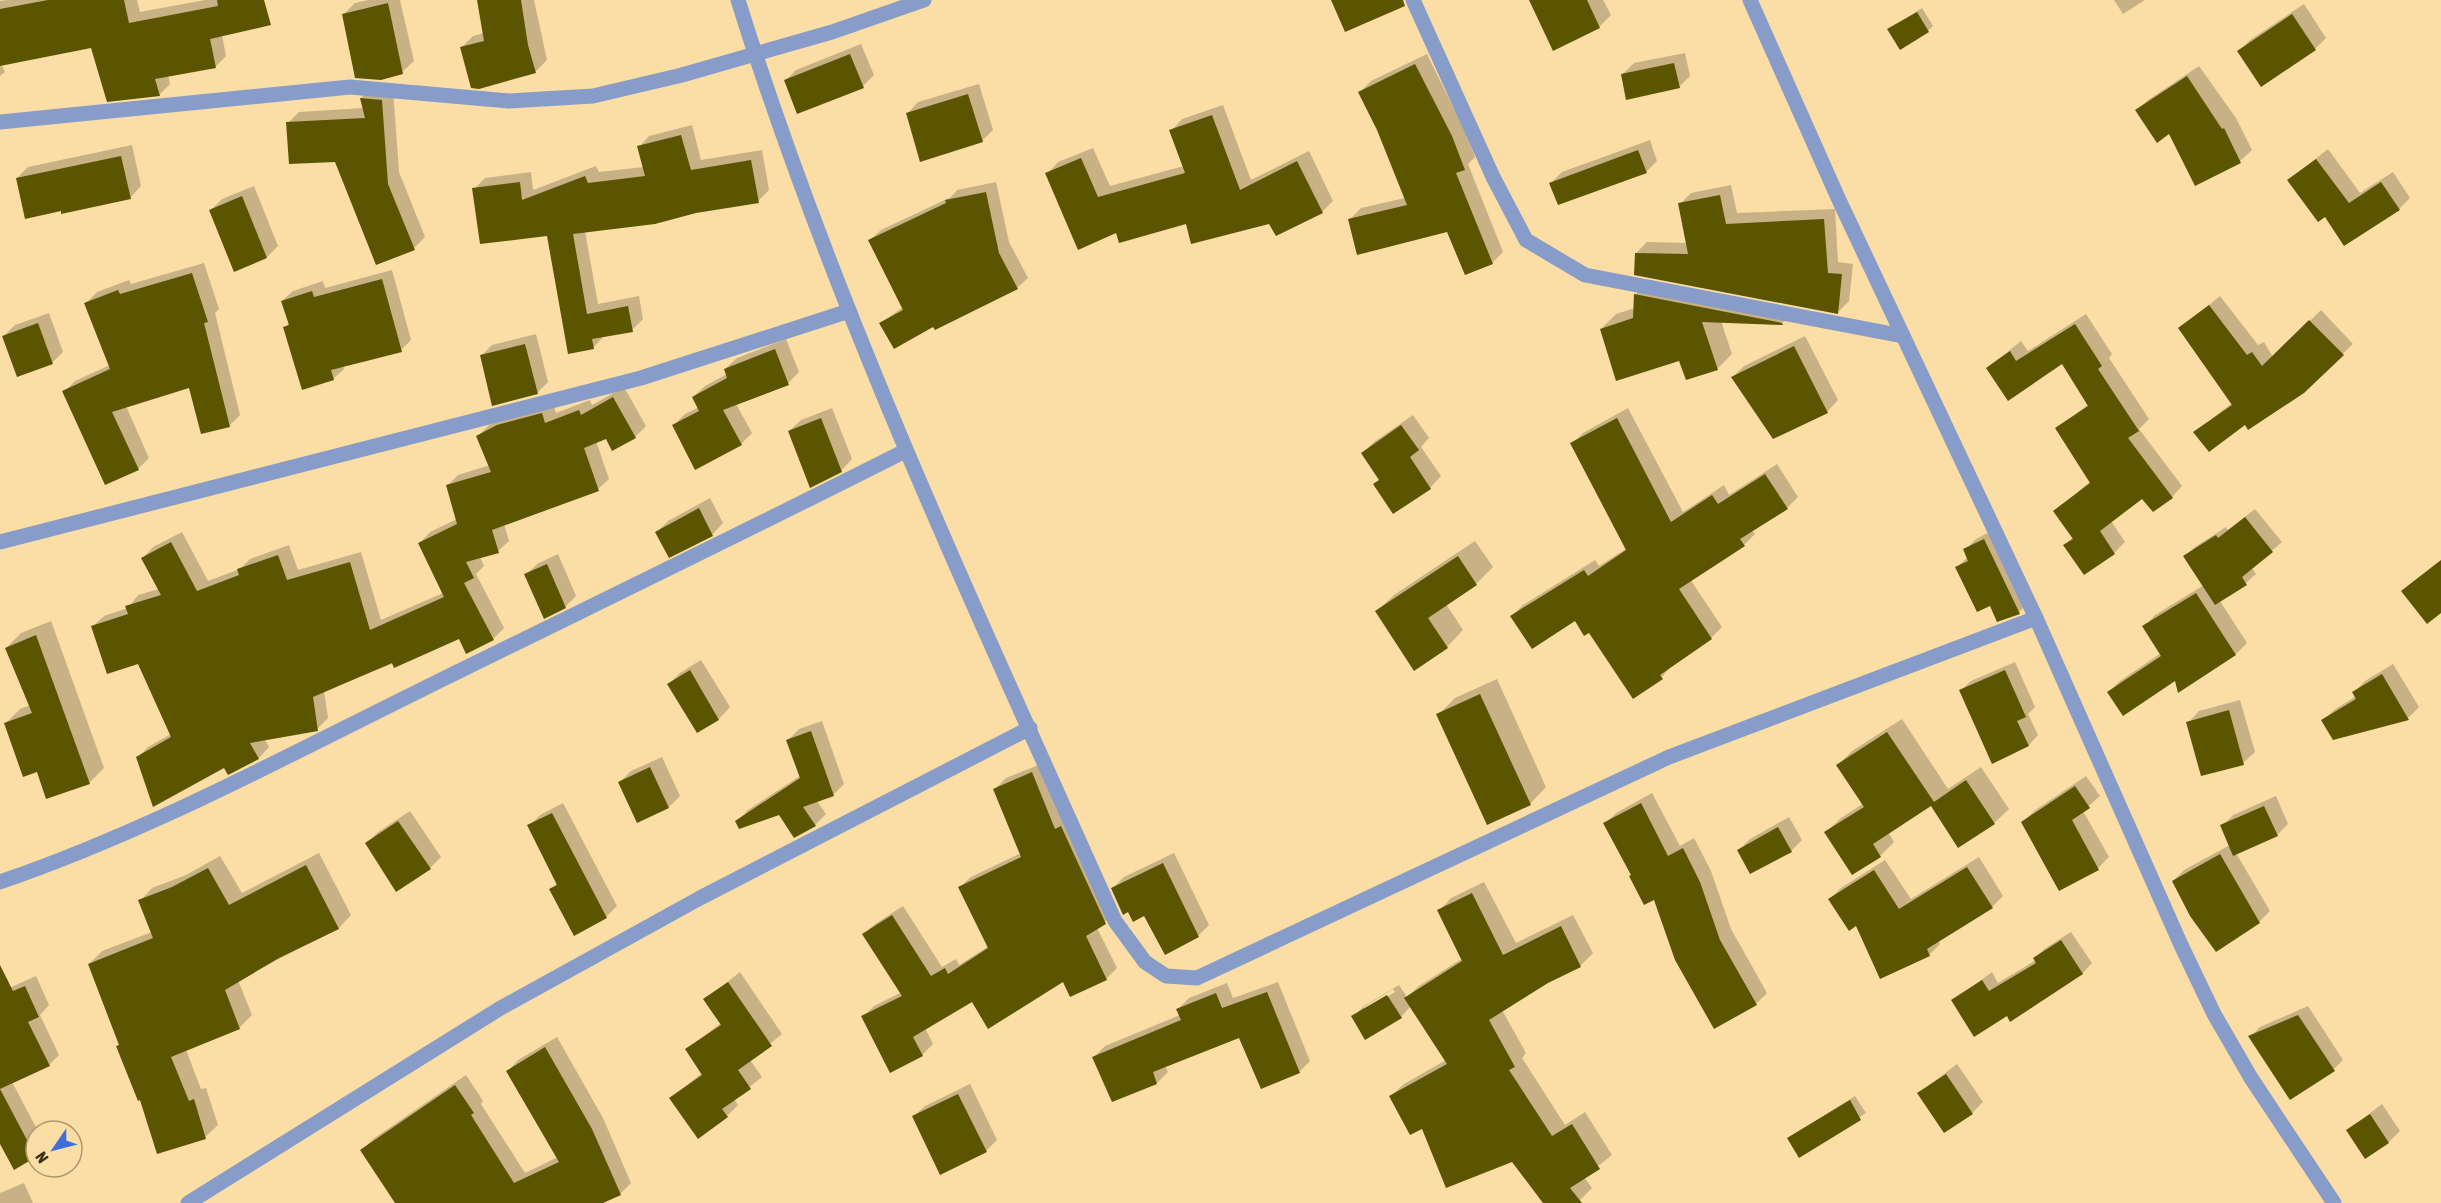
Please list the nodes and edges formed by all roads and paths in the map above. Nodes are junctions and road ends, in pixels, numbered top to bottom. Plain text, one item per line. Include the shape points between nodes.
1 (738, 0) edge
2 (924, 0) edge
3 (1413, 0) edge
4 (1750, 0) edge
5 (755, 54) junction
6 (0, 122) edge
7 (849, 311) junction
8 (1903, 336) junction
9 (905, 451) junction
10 (0, 542) edge
11 (2036, 618) junction
12 (1030, 728) junction
13 (0, 882) edge
14 (188, 1203) edge
15 (2334, 1203) edge

1 - 5 street
2 - 5 street
3 - 8 street via 1493,177 1526,240 1585,275
4 - 8 street
5 - 6 street via 593,96 509,101 350,87
5 - 7 street
7 - 9 street
7 - 10 street via 641,378
8 - 11 street
9 - 12 street
9 - 13 street via 197,801
11 - 12 street via 1669,757 1197,978 1166,976 1145,962 1115,921
11 - 15 street via 2214,1014 2251,1078
12 - 14 street via 700,898 499,1009

